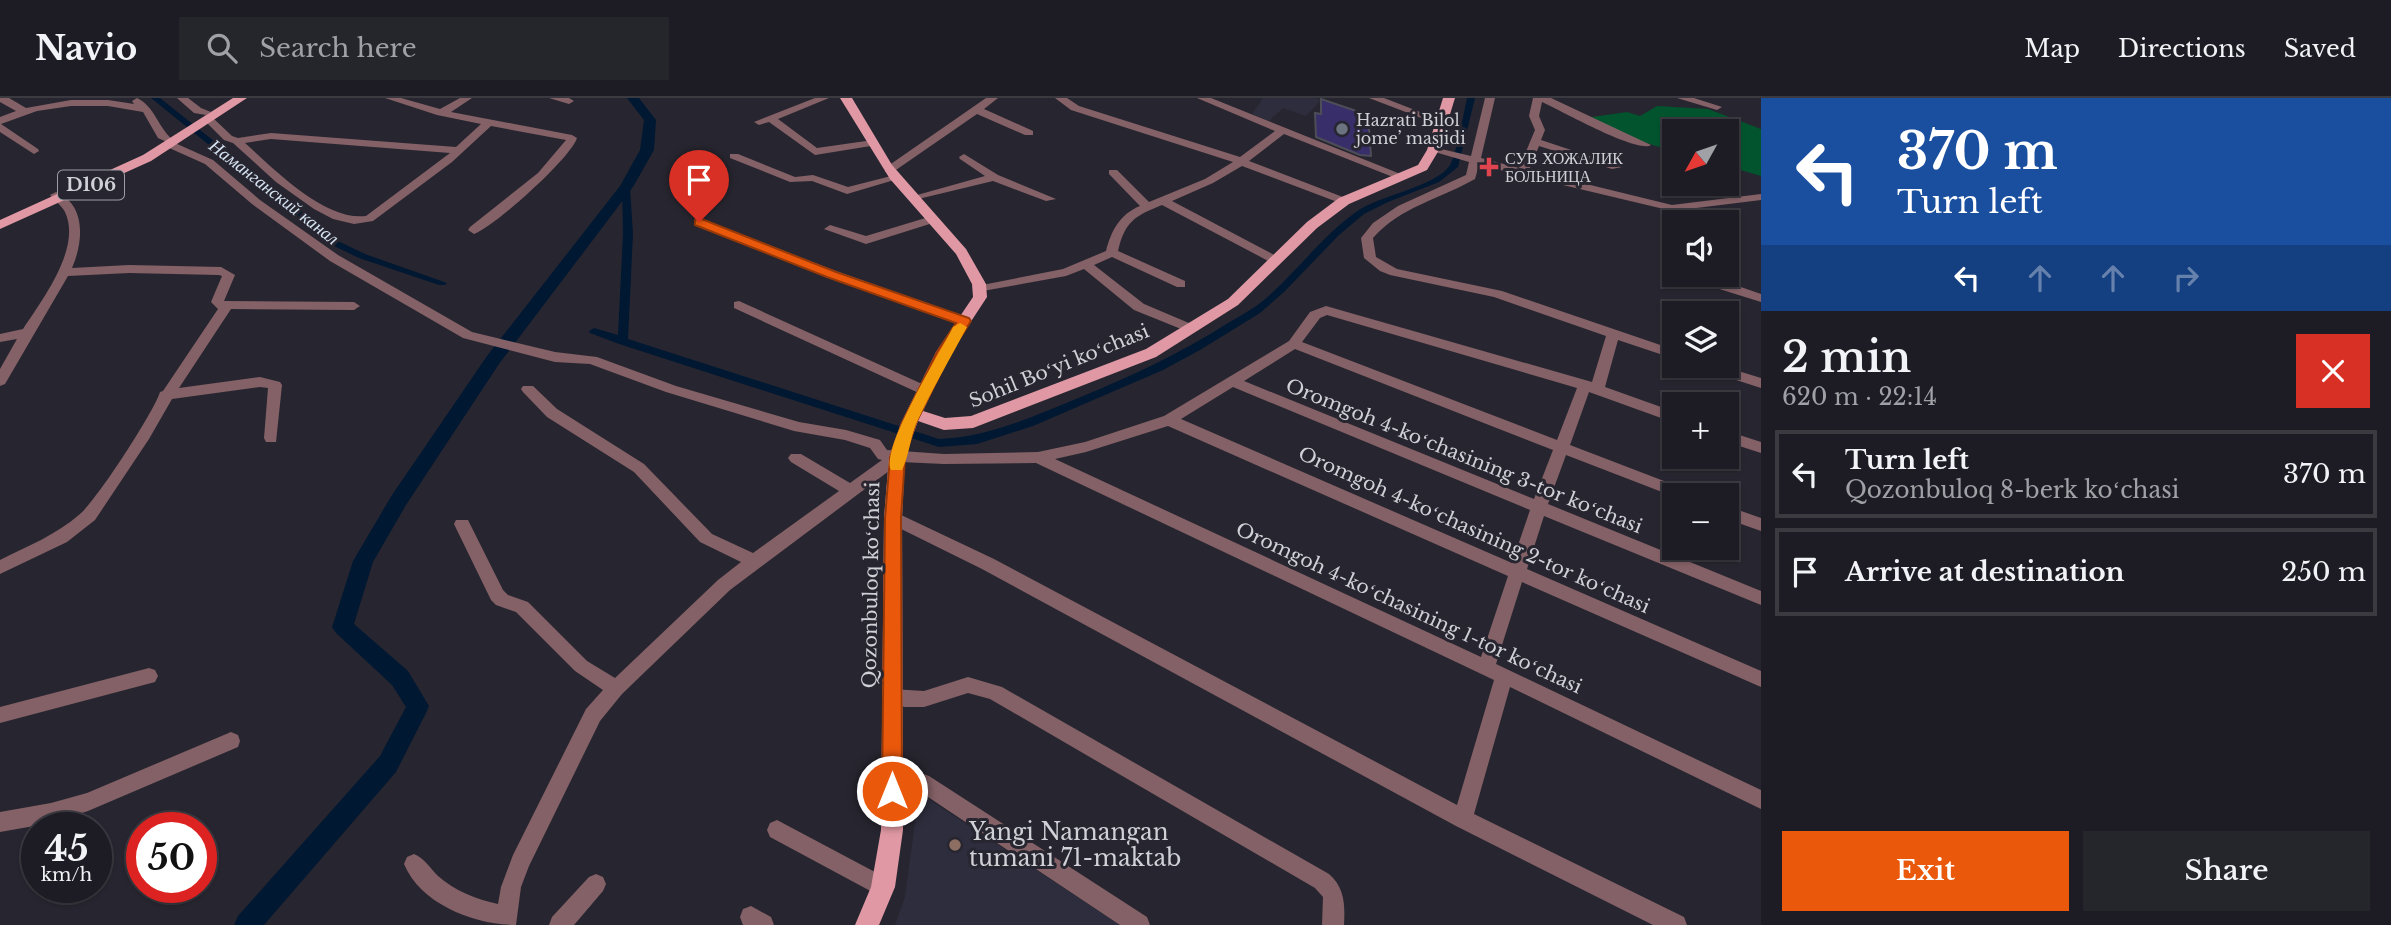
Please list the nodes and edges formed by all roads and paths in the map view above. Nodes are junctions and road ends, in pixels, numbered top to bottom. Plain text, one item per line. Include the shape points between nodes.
1 (1, 98) edge
2 (134, 98) edge
3 (182, 98) edge
4 (227, 98) edge
5 (241, 98) edge
6 (390, 98) edge
7 (467, 98) edge
8 (554, 98) edge
9 (824, 98) edge
10 (846, 98) edge
11 (993, 98) edge
12 (1060, 98) edge
13 (1202, 98) edge
14 (1374, 98) edge
15 (1449, 98) edge
16 (1490, 98) edge
17 (1540, 98) edge
18 (1682, 98) edge
19 (569, 101) dead end
20 (1717, 107) dead end
21 (144, 109) junction
22 (975, 109) junction
23 (23, 110) junction
24 (441, 113) junction
25 (204, 119) junction
26 (0, 121) edge
27 (1441, 122) junction
28 (488, 123) junction
29 (0, 127) edge
30 (1284, 129) junction
31 (1029, 133) dead end
32 (173, 139) junction
33 (237, 141) junction
34 (1537, 142) junction
35 (873, 143) junction
36 (1646, 145) dead end
37 (459, 150) junction
38 (34, 151) dead end
39 (1436, 151) junction
40 (734, 156) dead end
41 (964, 157) dead end
42 (1474, 161) junction
43 (1242, 162) junction
44 (1616, 167) dead end
45 (1112, 172) dead end
46 (1523, 172) junction
47 (892, 174) junction
48 (994, 177) junction
49 (1402, 177) junction
50 (58, 196) junction
51 (1761, 197) edge
52 (914, 199) junction
53 (1050, 199) dead end
54 (1163, 201) junction
55 (1344, 201) junction
56 (1146, 206) junction
57 (1672, 208) joint
58 (932, 220) junction
59 (0, 222) edge
60 (699, 222) dead end
61 (830, 229) dead end
62 (474, 230) dead end
63 (1112, 253) junction
64 (1276, 261) junction
65 (1086, 264) junction
66 (64, 272) junction
67 (1181, 284) dead end
68 (1726, 287) edge
69 (982, 289) junction
70 (1761, 298) edge
71 (227, 305) junction
72 (739, 305) dead end
73 (354, 306) dead end
74 (964, 321) junction
75 (1191, 329) junction
76 (27, 333) junction
77 (1614, 335) junction
78 (6, 337) edge
79 (1294, 344) junction
80 (1662, 351) edge
81 (0, 354) edge
82 (1739, 376) edge
83 (0, 381) edge
84 (1231, 381) junction
85 (1761, 383) edge
86 (1591, 388) junction
87 (528, 389) dead end
88 (926, 391) junction
89 (165, 396) junction
90 (1662, 413) edge
91 (911, 418) junction
92 (1169, 420) junction
93 (271, 438) dead end
94 (1739, 441) edge
95 (1563, 447) junction
96 (1074, 449) junction
97 (1761, 449) edge
98 (899, 453) junction
99 (1038, 457) junction
100 (796, 458) dead end
101 (1073, 474) junction
102 (1662, 486) edge
103 (851, 491) junction
104 (1539, 506) junction
105 (1739, 517) edge
106 (893, 518) junction
107 (462, 524) dead end
108 (1761, 525) edge
109 (756, 562) junction
110 (0, 567) edge
111 (1517, 571) junction
112 (1761, 598) edge
113 (1486, 668) junction
114 (149, 676) dead end
115 (1504, 676) junction
116 (1761, 679) edge
117 (616, 688) junction
118 (891, 697) junction
119 (0, 715) edge
120 (231, 741) dead end
121 (892, 771) junction
122 (1761, 800) edge
123 (1463, 819) junction
124 (0, 822) edge
125 (777, 830) dead end
126 (414, 864) dead end
127 (596, 884) dead end
128 (883, 887) junction
129 (505, 921) edge
130 (560, 925) edge
131 (867, 925) edge
132 (1139, 925) edge
133 (1333, 925) edge
134 (1676, 925) edge

1 - 23 street
2 - 21 street
3 - 25 street
4 - 25 main road, D106
5 - 25 main road, D106
6 - 24 street
7 - 24 street
8 - 19 street
9 - 35 street via 764,120 815,152
10 - 35 main road
11 - 22 street
12 - 43 street via 1075,108
13 - 30 street
14 - 27 street
15 - 27 main road, Sohil Boʻyi koʻchasi
16 - 42 street
17 - 34 street via 1534,116 1540,130
17 - 36 street
18 - 20 street
21 - 23 street via 96,99
21 - 32 street via 162,136
22 - 31 street
22 - 47 street
23 - 26 street
24 - 28 street
25 - 32 main road, D106
25 - 33 street
27 - 39 main road, Sohil Boʻyi koʻchasi
28 - 37 street
28 - 62 street via 573,140 542,175
29 - 38 street
30 - 43 street
30 - 49 street
32 - 50 main road, D106 via 130,167
32 - 98 street via 334,258 468,335 518,349 592,360 671,389 875,444 883,455
33 - 37 street via 271,136
33 - 37 street via 325,212 360,222
34 - 44 street
34 - 46 street
35 - 47 main road
39 - 42 street
39 - 49 main road, Sohil Boʻyi koʻchasi via 1423,167
40 - 47 street via 794,180 813,178 847,191
41 - 48 street
42 - 46 street
42 - 77 street via 1471,177 1382,219 1367,238 1370,258 1384,268 1497,295
43 - 54 street
43 - 55 street
45 - 56 street
46 - 57 street
47 - 52 main road
48 - 52 street
48 - 53 street
49 - 55 main road, Sohil Boʻyi koʻchasi
50 - 59 main road, D106
50 - 66 street via 74,217 73,249
51 - 57 street
52 - 58 main road
54 - 56 street
54 - 64 street
55 - 64 main road, Sohil Boʻyi koʻchasi
56 - 63 street via 1121,225
58 - 61 street via 866,240
58 - 69 main road via 964,257
60 - 74 street
63 - 65 street
63 - 67 street
64 - 75 main road, Sohil Boʻyi koʻchasi via 1233,302
65 - 69 street via 1014,285
65 - 75 street via 1139,307
66 - 71 street via 221,271 229,275 217,304
66 - 76 street
68 - 70 street
69 - 74 main road, Qozonbuloq koʻchasi
71 - 73 street
71 - 89 street
72 - 88 street
74 - 88 main road, Qozonbuloq koʻchasi
75 - 91 main road, Sohil Boʻyi koʻchasi via 1151,353 983,419 950,425
76 - 78 street
76 - 83 street
77 - 80 street
77 - 86 street
78 - 81 street
79 - 84 street
79 - 86 street via 1315,315 1326,310
79 - 95 street
82 - 85 street
84 - 92 street
84 - 104 street, Oromgoh 4-koʻchasining 3-tor koʻchasi
86 - 90 street
86 - 95 street
87 - 109 street via 552,413 639,468 706,538
88 - 91 main road, Qozonbuloq koʻchasi
89 - 93 street via 260,382 275,385
89 - 110 street via 89,516 61,537
91 - 98 main road, Qozonbuloq koʻchasi
92 - 96 street
92 - 111 street, Oromgoh 4-koʻchasining 2-tor koʻchasi
94 - 97 street
95 - 102 street
95 - 104 street
96 - 99 street
96 - 101 street
98 - 99 street via 944,459
98 - 103 street
98 - 106 main road, Qozonbuloq koʻchasi
99 - 101 street, Oromgoh 4-koʻchasining 1-tor koʻchasi
100 - 103 street
101 - 113 street, Oromgoh 4-koʻchasining 1-tor koʻchasi
103 - 109 street
104 - 111 street
104 - 112 street, Oromgoh 4-koʻchasining 3-tor koʻchasi
105 - 108 street
106 - 118 main road, Qozonbuloq koʻchasi
106 - 123 street via 988,564
107 - 117 street via 497,595 528,612 581,666
109 - 117 street via 724,585
111 - 113 street
111 - 116 street, Oromgoh 4-koʻchasining 2-tor koʻchasi
113 - 115 street, Oromgoh 4-koʻchasining 1-tor koʻchasi
114 - 119 street
115 - 122 street, Oromgoh 4-koʻchasining 1-tor koʻchasi
115 - 123 street
117 - 129 street via 593,715 520,862
118 - 121 main road, Qozonbuloq koʻchasi
118 - 133 street via 930,698 976,683 996,693 1322,881 1335,898
120 - 124 street via 88,802
121 - 128 main road, Qozonbuloq koʻchasi via 891,830
121 - 132 street via 922,782
123 - 134 street
125 - 128 street
126 - 129 street via 433,888
127 - 130 street
128 - 131 main road, Qozonbuloq koʻchasi

